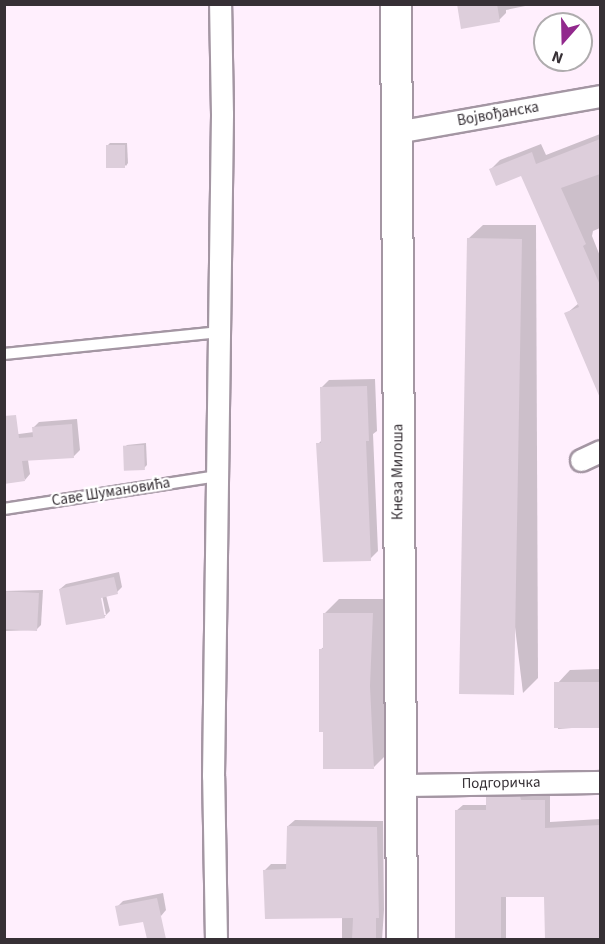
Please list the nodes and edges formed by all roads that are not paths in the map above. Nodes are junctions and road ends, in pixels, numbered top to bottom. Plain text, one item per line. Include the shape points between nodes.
1 (220, 4) edge
2 (396, 4) edge
3 (600, 96) edge
4 (396, 132) junction
5 (220, 332) junction
6 (4, 354) edge
7 (217, 476) junction
8 (4, 509) edge
9 (600, 782) edge
10 (400, 785) junction
11 (216, 939) edge
12 (402, 939) edge

1 - 5 street
2 - 4 main road, Кнеза Милоша
3 - 4 street, Војвођанска
4 - 10 main road, Кнеза Милоша
5 - 6 lane
5 - 7 street
7 - 8 lane, Саве Шумановића
7 - 11 street via 213,776
9 - 10 street, Подгоричка
10 - 12 main road, Кнеза Милоша

